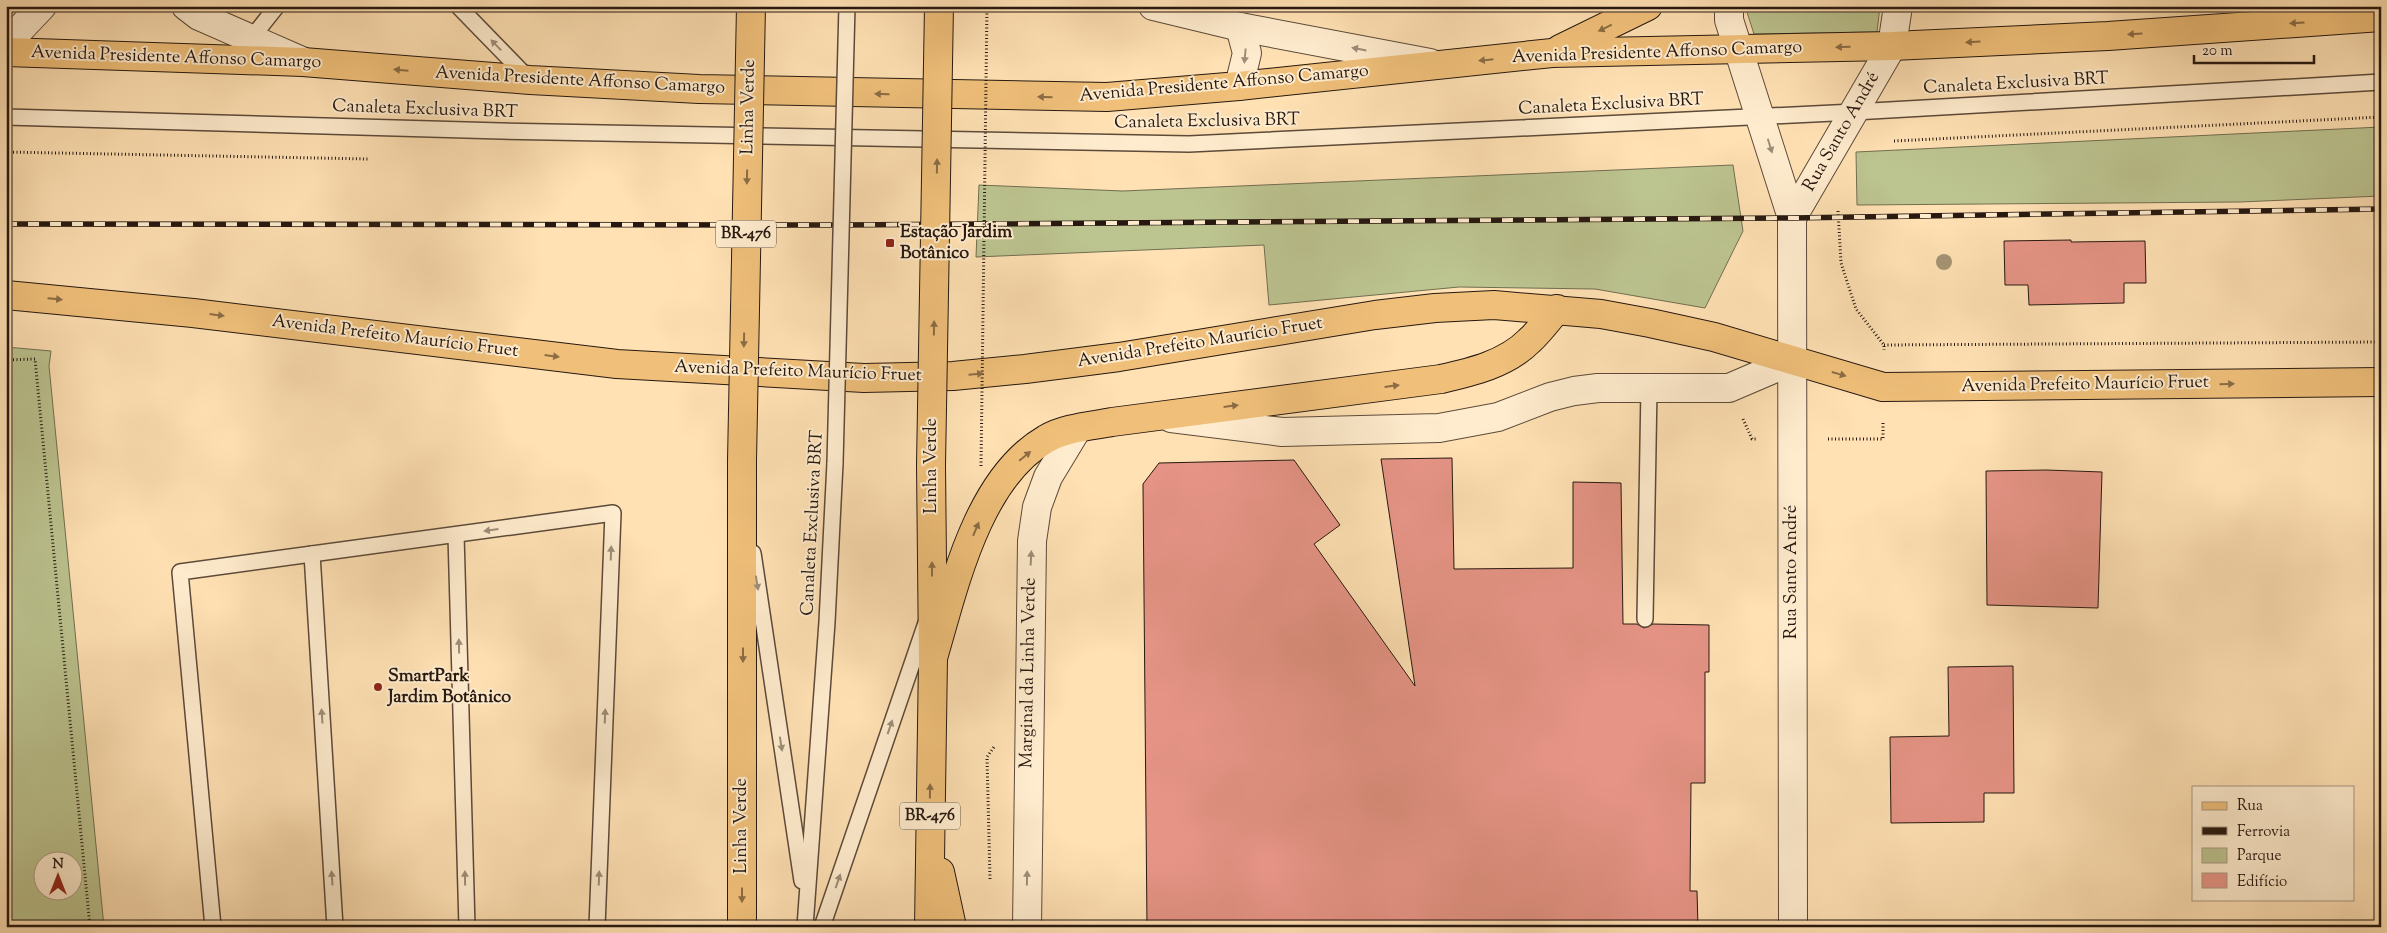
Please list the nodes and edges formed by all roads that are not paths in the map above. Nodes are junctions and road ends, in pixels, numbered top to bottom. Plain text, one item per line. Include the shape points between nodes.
1 (42, 6) edge
2 (186, 6) edge
3 (277, 6) edge
4 (458, 6) edge
5 (750, 6) edge
6 (847, 6) edge
7 (940, 6) edge
8 (1153, 6) edge
9 (1648, 6) edge
10 (1729, 6) edge
11 (1898, 6) edge
12 (2381, 17) edge
13 (1240, 27) junction
14 (250, 40) junction
15 (6, 44) edge
16 (1892, 46) junction
17 (1740, 49) junction
18 (6, 52) edge
19 (1552, 53) junction
20 (303, 62) junction
21 (1441, 65) junction
22 (530, 80) junction
23 (2381, 82) edge
24 (1239, 86) junction
25 (1854, 112) junction
26 (6, 117) edge
27 (1761, 117) junction
28 (1792, 218) junction
29 (6, 295) edge
30 (1557, 309) junction
31 (1792, 361) junction
32 (2381, 382) edge
33 (1649, 388) junction
34 (1157, 416) junction
35 (1077, 429) junction
36 (742, 472) junction
37 (456, 535) junction
38 (312, 554) junction
39 (932, 604) junction
40 (1645, 619) dead end
41 (933, 658) junction
42 (930, 824) junction
43 (806, 910) junction
44 (213, 927) edge
45 (335, 927) edge
46 (467, 927) edge
47 (597, 927) edge
48 (742, 927) edge
49 (805, 927) edge
50 (822, 927) edge
51 (928, 927) edge
52 (952, 927) edge
53 (1026, 927) edge
54 (1793, 927) edge

1 - 15 street
2 - 14 street via 199,16
3 - 14 lane
22 -> 4 lane
5 -> 36 main road, Linha Verde / BR-476, bridge
6 - 43 lane, Canaleta Exclusiva BRT, bridge via 835,463
39 -> 7 main road, Linha Verde / BR-476, bridge via 931,465
8 - 13 street
9 -> 19 main road
10 - 17 street, Rua Santo André via 1730,20
11 - 16 street
12 -> 16 main road, Avenida Presidente Affonso Camargo via 2108,36
21 -> 13 street
13 -> 24 street via 1247,53
14 - 20 street
16 -> 17 main road, Avenida Presidente Affonso Camargo
16 - 25 street, Rua Santo André
17 - 19 main road, Avenida Presidente Affonso Camargo
17 - 27 street, Rua Santo André
18 - 20 main road, Avenida Presidente Affonso Camargo
19 -> 21 main road, Avenida Presidente Affonso Camargo
22 -> 20 main road, Avenida Presidente Affonso Camargo
21 - 24 main road, Avenida Presidente Affonso Camargo
24 -> 22 main road, Avenida Presidente Affonso Camargo via 1107,97 1057,97 699,89
23 - 25 lane, Canaleta Exclusiva BRT
25 - 27 lane, Canaleta Exclusiva BRT
25 - 28 street, Rua Santo André
26 - 27 lane, Canaleta Exclusiva BRT via 501,131 1189,144
27 -> 28 street, Rua Santo André
28 - 31 street, Rua Santo André
29 -> 30 main road, Avenida Prefeito Maurício Fruet via 192,313 618,364 864,378 954,376 1026,369 1435,308 1494,305
30 - 31 main road, Avenida Prefeito Maurício Fruet via 1650,323 1714,337
34 -> 30 main road via 1470,373 1500,361 1528,343
31 -> 32 main road, Avenida Prefeito Maurício Fruet via 1883,387
31 - 33 street via 1729,388
31 - 54 street, Rua Santo André
33 - 34 street via 1574,391 1498,417 1439,428 1282,432
33 - 40 lane
34 - 35 main road
41 -> 35 main road via 960,567 993,492 1018,462 1046,439
53 -> 35 street, Marginal da Linha Verde via 1032,541 1037,507 1048,477
36 -> 43 lane, Canaleta Exclusiva BRT
36 -> 48 main road, Linha Verde / BR-476
37 - 38 lane
46 -> 37 lane
47 -> 37 lane via 613,513
38 - 44 lane via 180,572
45 -> 38 lane
39 - 41 main road, Linha Verde / BR-476
50 -> 39 lane
42 -> 41 main road, Linha Verde / BR-476
42 - 51 main road, Linha Verde / BR-476
42 - 52 main road
43 - 49 lane, Canaleta Exclusiva BRT

